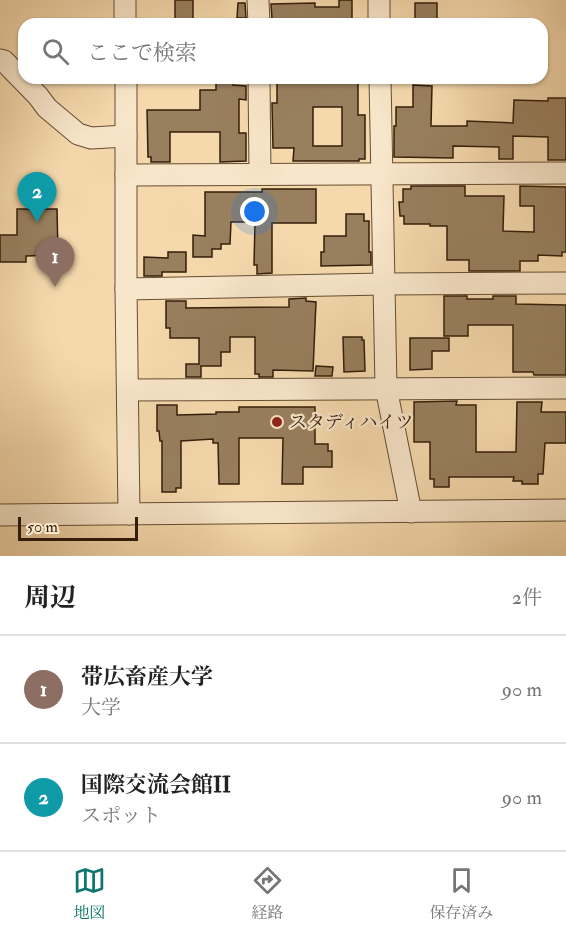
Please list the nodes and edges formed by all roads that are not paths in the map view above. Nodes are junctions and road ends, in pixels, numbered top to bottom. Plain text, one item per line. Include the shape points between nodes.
1 (125, 0) edge
2 (258, 0) edge
3 (379, 0) edge
4 (125, 18) edge
5 (259, 18) edge
6 (379, 18) edge
7 (0, 60) edge
8 (18, 75) edge
9 (26, 84) edge
10 (126, 84) edge
11 (259, 84) edge
12 (380, 84) edge
13 (126, 136) junction
14 (382, 173) junction
15 (566, 173) edge
16 (260, 174) junction
17 (126, 176) junction
18 (566, 283) edge
19 (384, 284) junction
20 (126, 289) junction
21 (386, 388) junction
22 (566, 388) edge
23 (128, 390) junction
24 (566, 510) edge
25 (411, 512) junction
26 (129, 514) junction
27 (0, 515) edge

1 - 4 street
2 - 5 street
3 - 6 street
7 - 8 street
9 - 13 street via 78,134 91,138
10 - 13 street
11 - 16 street
12 - 14 street
13 - 17 street
14 - 15 street
14 - 16 street
14 - 19 street
16 - 17 street
17 - 20 street
18 - 19 street
19 - 20 street
19 - 21 street
20 - 23 street
21 - 22 street
21 - 23 street
21 - 25 street
23 - 26 street
24 - 25 street
25 - 26 street
26 - 27 street

